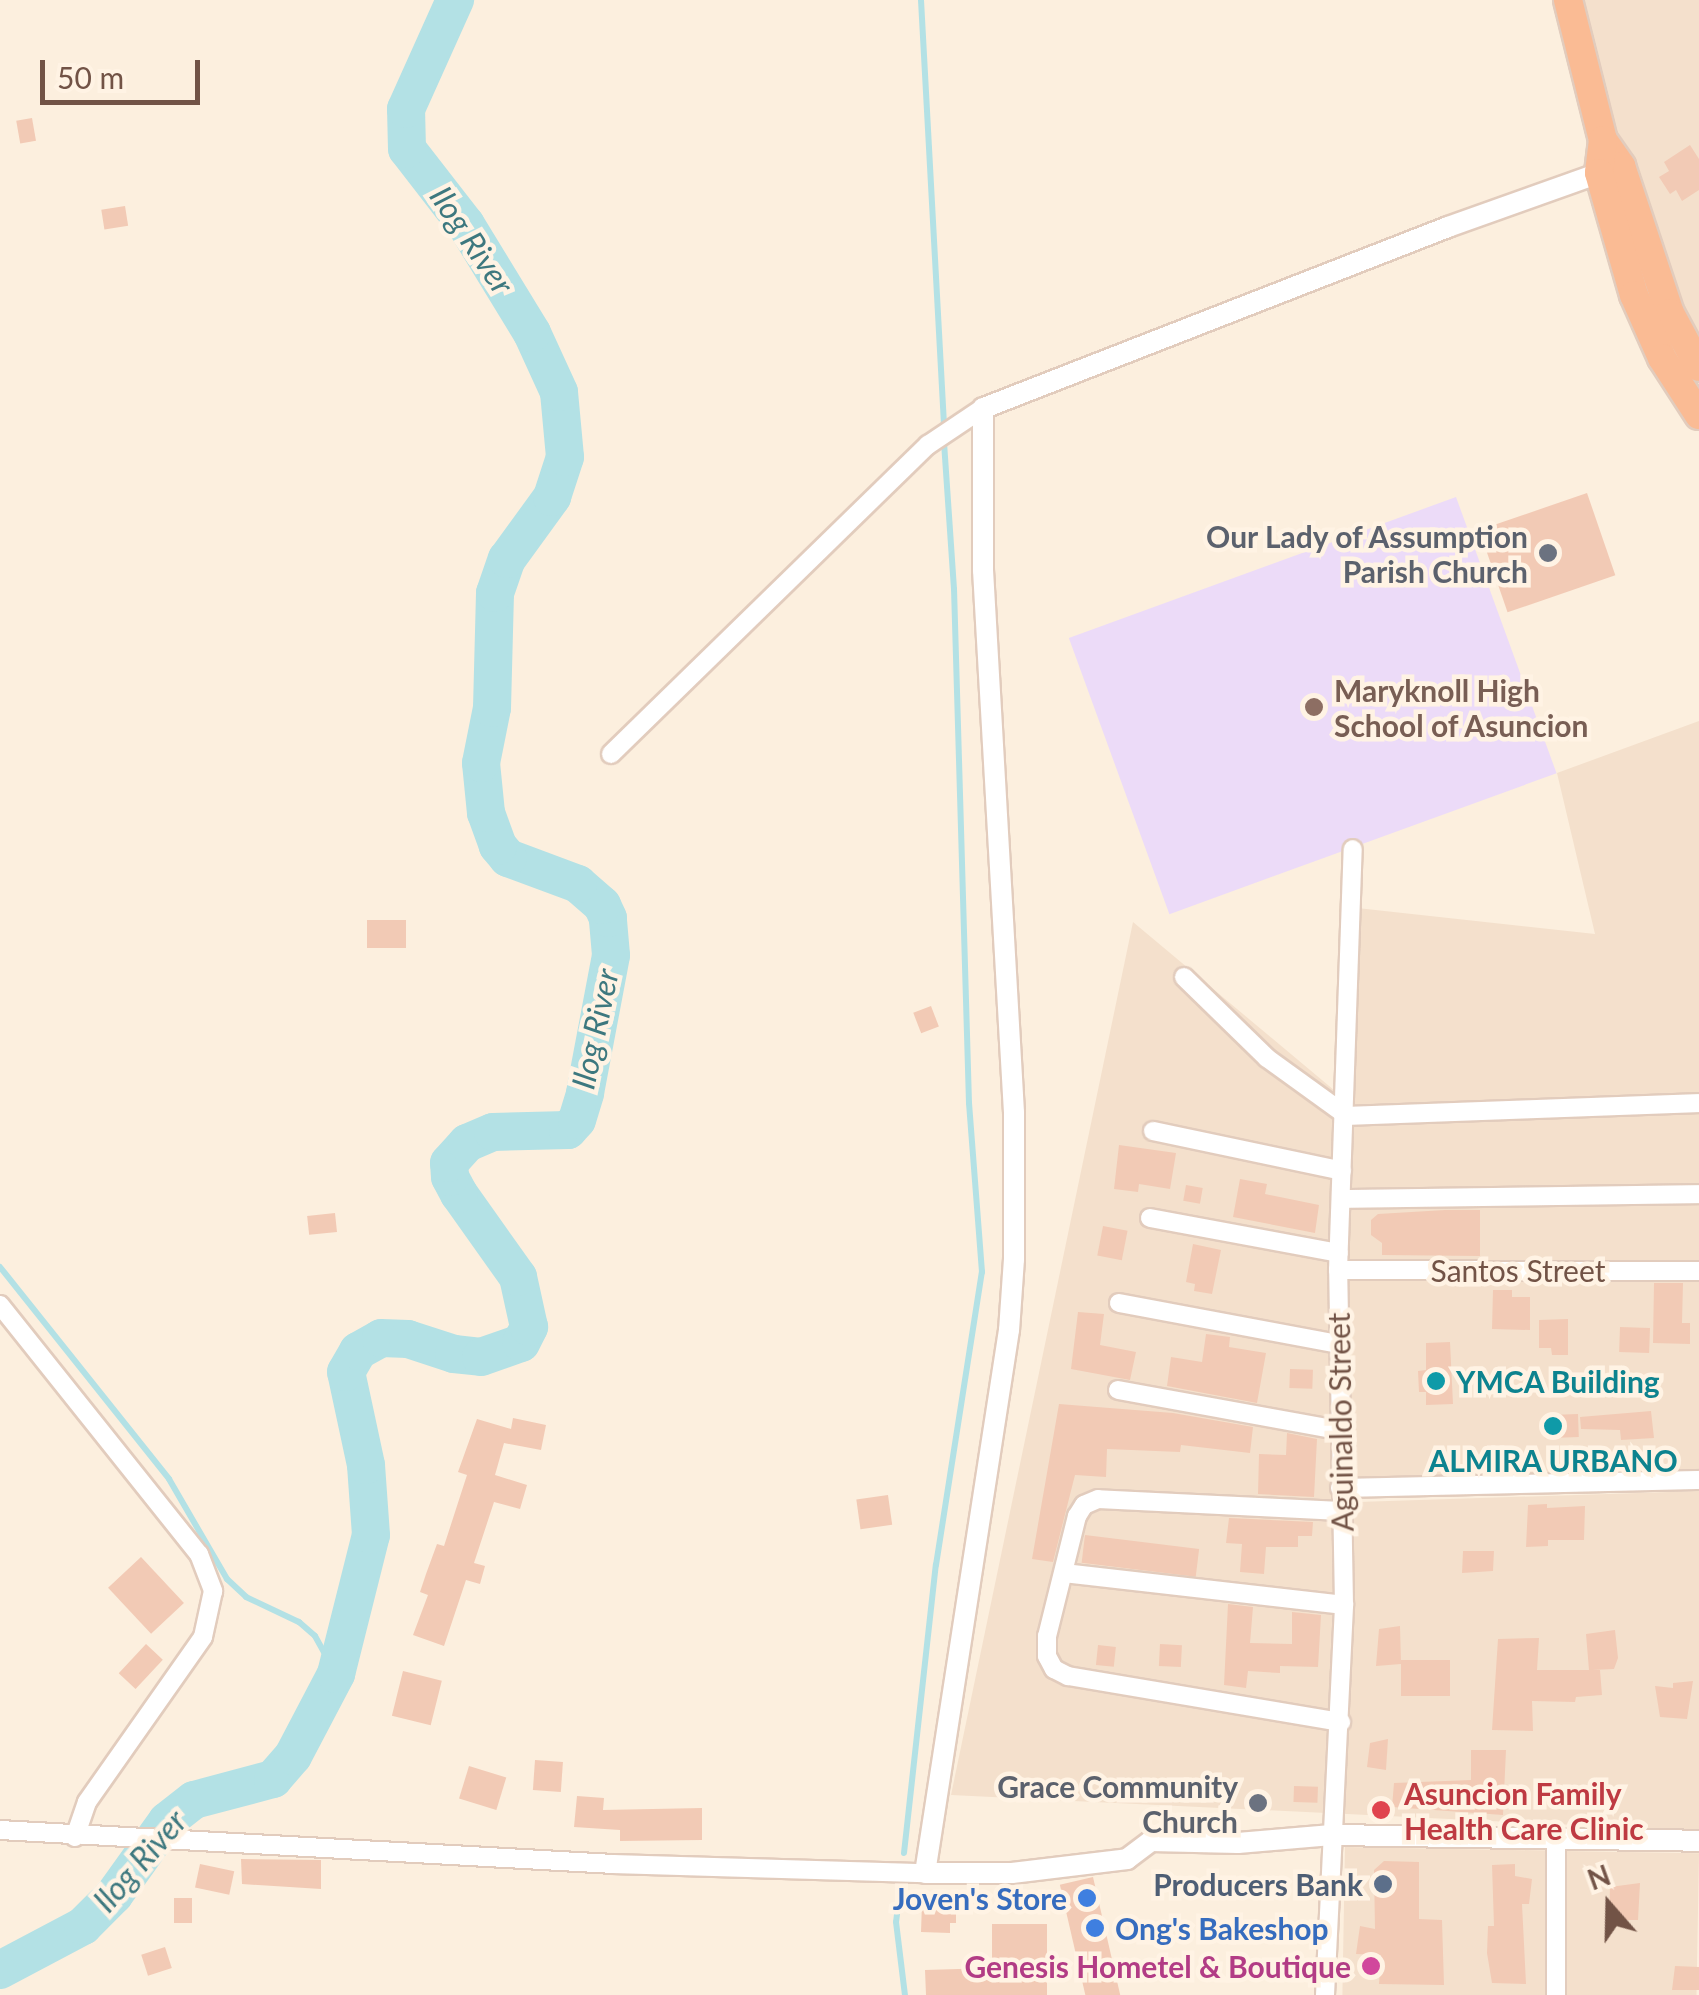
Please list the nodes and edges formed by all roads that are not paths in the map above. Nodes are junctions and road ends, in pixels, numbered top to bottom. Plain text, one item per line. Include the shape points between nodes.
1 (1568, 0) edge
2 (1610, 170) junction
3 (1699, 367) edge
4 (983, 408) junction
5 (1699, 415) edge
6 (611, 754) dead end
7 (1353, 849) dead end
8 (1184, 977) dead end
9 (1699, 1103) edge
10 (1346, 1116) junction
11 (1153, 1131) dead end
12 (1342, 1171) junction
13 (1699, 1194) edge
14 (1342, 1199) junction
15 (1150, 1218) dead end
16 (1339, 1261) junction
17 (1699, 1271) edge
18 (1119, 1303) dead end
19 (0, 1305) edge
20 (1338, 1344) junction
21 (1118, 1390) dead end
22 (1338, 1430) junction
23 (1699, 1480) edge
24 (1340, 1488) junction
25 (1341, 1510) junction
26 (1064, 1573) junction
27 (1344, 1605) junction
28 (1341, 1722) junction
29 (0, 1830) edge
30 (1332, 1835) junction
31 (75, 1837) junction
32 (1556, 1838) junction
33 (1699, 1841) edge
34 (925, 1873) junction
35 (1325, 1995) edge
36 (1556, 1995) edge

1 - 2 highway
2 - 3 highway
2 - 4 street
2 - 5 highway via 1618,247 1646,325
4 - 6 street via 928,445
4 - 34 street via 982,570 1014,1113 1014,1259 1009,1330
7 - 10 street, Aguinaldo Street
8 - 10 street via 1267,1058
9 - 10 street
10 - 12 street, Aguinaldo Street
11 - 12 street
12 - 14 street, Aguinaldo Street
13 - 14 street
14 - 16 street, Aguinaldo Street
15 - 16 street, Santos Street
16 - 17 street, Santos Street
16 - 20 street, Aguinaldo Street
18 - 20 street
19 - 31 street via 199,1554 212,1591 203,1637 93,1792
20 - 22 street, Aguinaldo Street
21 - 22 street
22 - 24 street, Aguinaldo Street
23 - 24 street
24 - 25 street, Aguinaldo Street
25 - 26 street via 1098,1499 1076,1516
25 - 27 street, Aguinaldo Street
26 - 27 street
26 - 28 street via 1046,1636 1054,1669
27 - 28 street, Aguinaldo Street
28 - 30 street, Aguinaldo Street
29 - 31 street
30 - 32 street
30 - 34 street via 1151,1841 1127,1859 1109,1862 1012,1873
30 - 35 street, Aguinaldo Street
31 - 34 street
32 - 33 street
32 - 36 street

